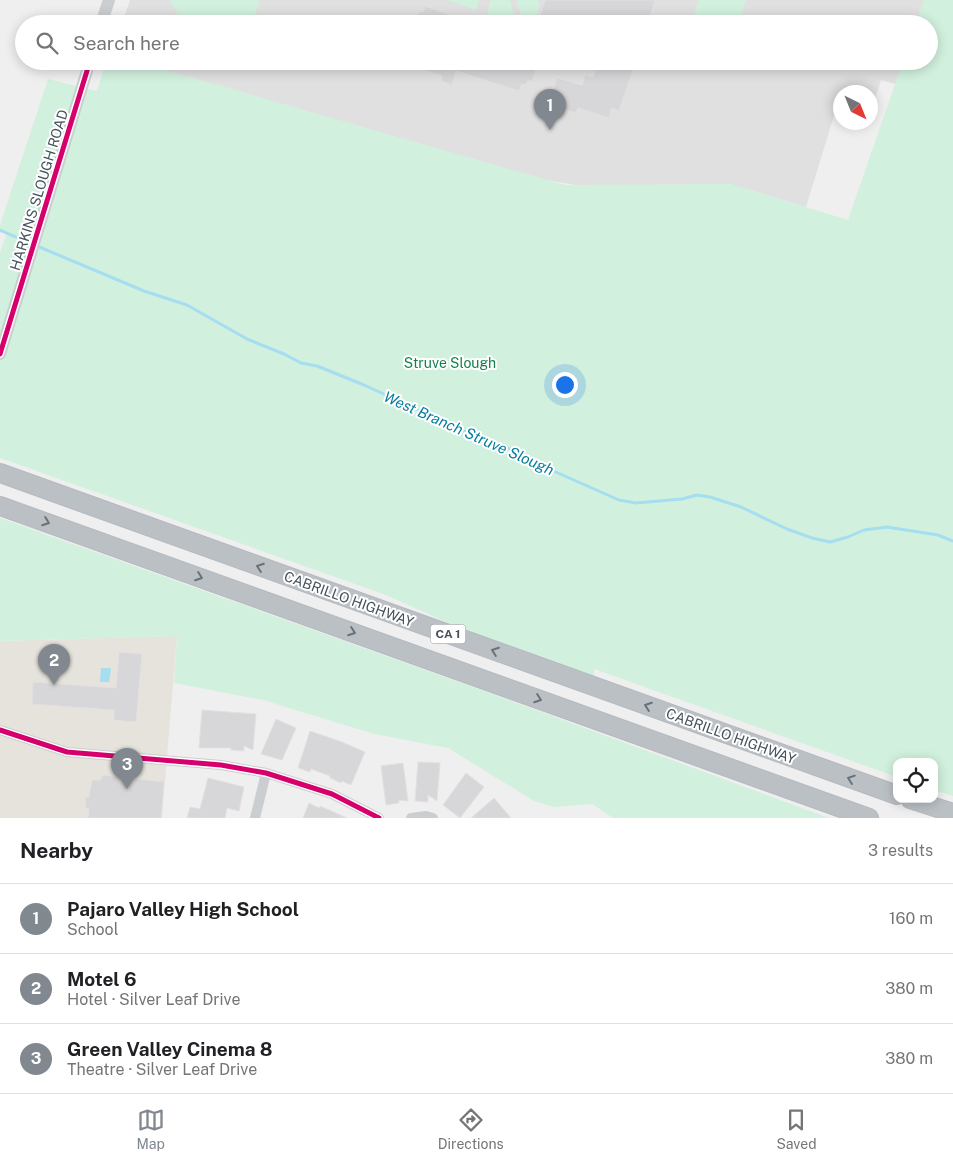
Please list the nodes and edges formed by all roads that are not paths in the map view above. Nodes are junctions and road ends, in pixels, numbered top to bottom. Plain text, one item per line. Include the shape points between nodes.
1 (109, 0) edge
2 (104, 15) edge
3 (87, 70) edge
4 (0, 354) edge
5 (0, 473) edge
6 (0, 506) edge
7 (0, 730) edge
8 (266, 773) junction
9 (893, 794) edge
10 (921, 803) edge
11 (953, 814) edge
12 (255, 818) edge
13 (379, 818) edge
14 (411, 818) edge
15 (433, 818) edge
16 (870, 818) edge
17 (946, 818) edge

1 - 2 street
3 - 4 street, HARKINS SLOUGH ROAD
9 -> 5 highway, CABRILLO HIGHWAY / CA 1
6 -> 16 highway, CA 1
7 - 8 street via 67,752 221,765
8 - 12 street
8 - 13 street via 332,794
10 - 11 highway
11 - 17 highway
14 - 15 street

